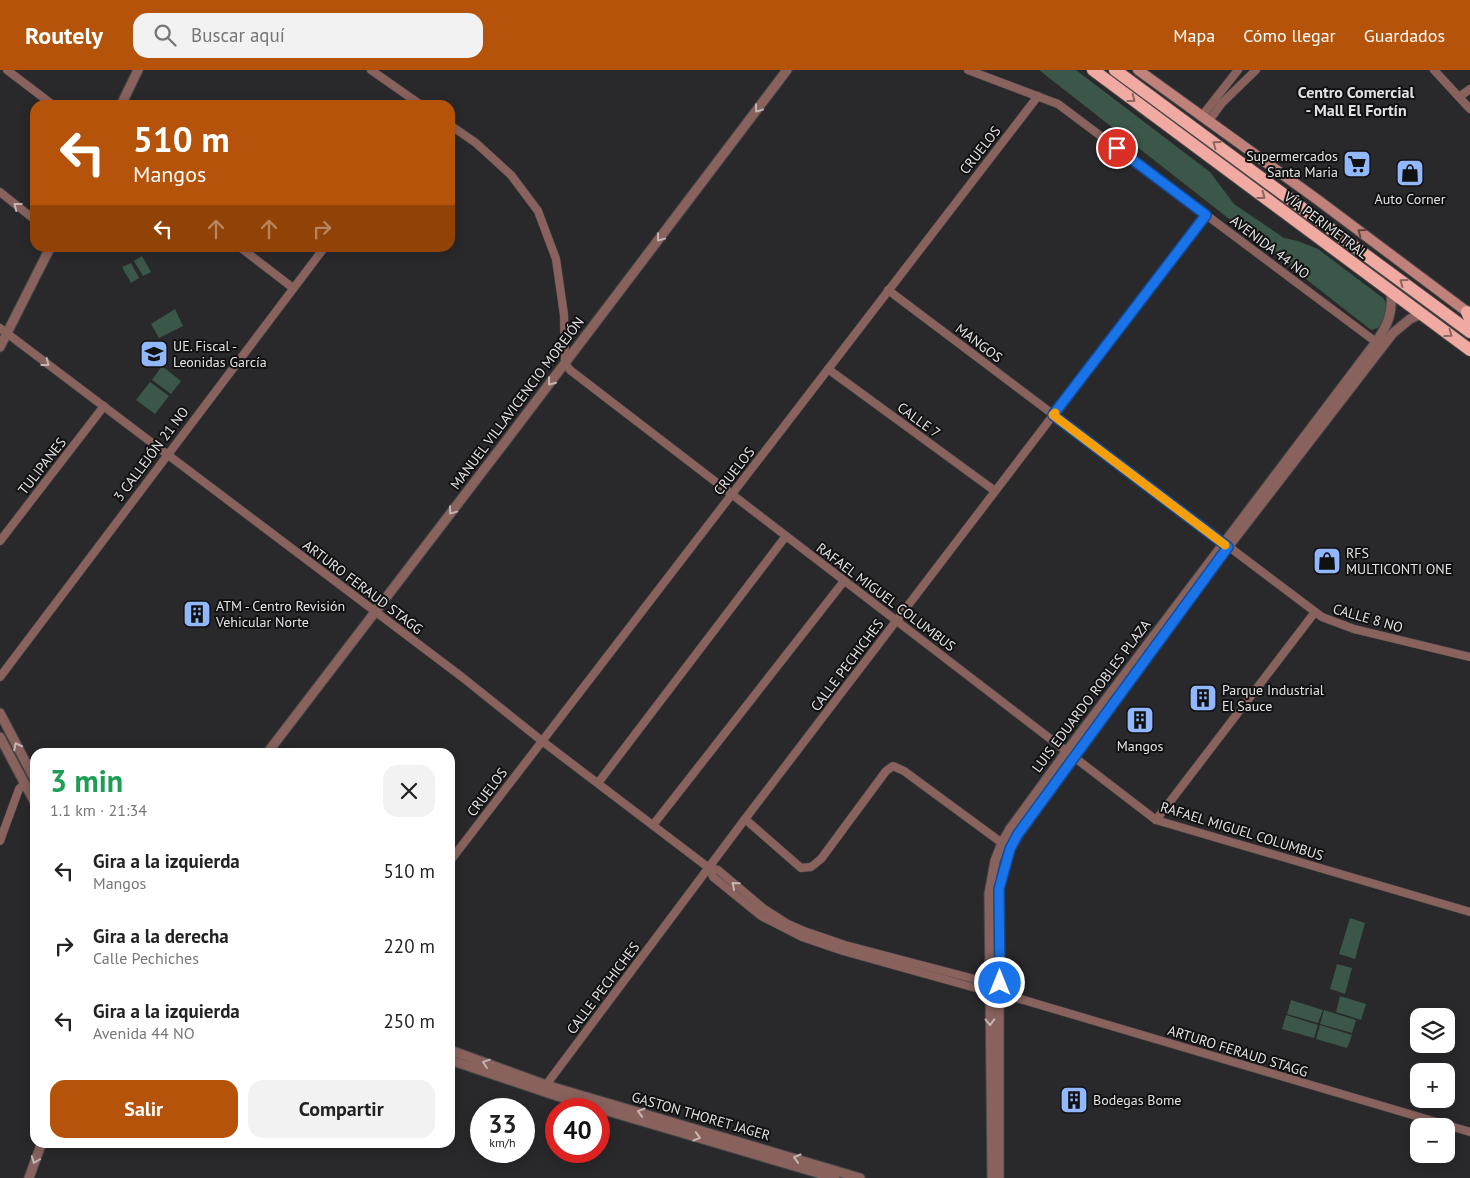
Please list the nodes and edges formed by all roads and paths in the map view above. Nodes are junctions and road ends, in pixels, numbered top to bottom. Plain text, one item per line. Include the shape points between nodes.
1 (7, 70) edge
2 (138, 70) edge
3 (372, 70) edge
4 (787, 70) edge
5 (968, 70) edge
6 (1093, 70) edge
7 (1115, 70) edge
8 (1138, 70) edge
9 (1238, 70) edge
10 (1256, 70) edge
11 (1434, 70) edge
12 (1470, 90) edge
13 (1038, 96) junction
14 (1459, 97) junction
15 (47, 100) edge
16 (123, 100) edge
17 (414, 100) edge
18 (1470, 109) edge
19 (1205, 119) junction
20 (455, 128) edge
21 (0, 192) edge
22 (1206, 215) junction
23 (30, 216) edge
24 (48, 252) edge
25 (246, 252) edge
26 (321, 252) edge
27 (293, 288) junction
28 (888, 290) junction
29 (1391, 292) junction
30 (1469, 313) edge
31 (1421, 314) junction
32 (3, 331) edge
33 (1470, 332) edge
34 (1376, 342) junction
35 (0, 347) edge
36 (1470, 350) edge
37 (565, 364) junction
38 (828, 369) junction
39 (104, 406) junction
40 (1053, 415) junction
41 (167, 454) junction
42 (995, 491) junction
43 (731, 495) junction
44 (786, 536) junction
45 (0, 541) edge
46 (1225, 545) junction
47 (844, 581) junction
48 (375, 612) junction
49 (1315, 612) junction
50 (896, 621) junction
51 (1470, 656) edge
52 (0, 677) edge
53 (0, 712) edge
54 (0, 737) edge
55 (542, 741) junction
56 (271, 748) edge
57 (1066, 751) junction
58 (1074, 757) junction
59 (30, 770) edge
60 (598, 783) junction
61 (25, 784) junction
62 (30, 794) edge
63 (745, 820) junction
64 (1156, 820) junction
65 (3, 822) edge
66 (653, 825) junction
67 (0, 841) edge
68 (1002, 843) junction
69 (455, 855) edge
70 (709, 868) junction
71 (1470, 912) edge
72 (990, 983) junction
73 (990, 992) junction
74 (1000, 993) junction
75 (455, 1052) edge
76 (455, 1062) edge
77 (546, 1084) junction
78 (1470, 1132) edge
79 (40, 1148) edge
80 (28, 1178) edge
81 (835, 1178) edge
82 (860, 1178) edge
83 (992, 1178) edge
84 (999, 1178) edge

1 - 15 street
2 - 16 street
3 - 17 street
4 -> 37 street, MANUEL VILLAVICENCIO MOREJÓN
5 - 13 street, AVENIDA 44 NO
6 -> 29 highway, VÍA PERIMETRAL
33 -> 7 highway, VÍA PERIMETRAL
8 - 19 main road, VÍA PERIMETRAL
9 - 19 street
10 - 19 street
11 - 14 street
12 - 14 street
13 - 22 street, AVENIDA 44 NO via 1058,104
13 - 28 street, CRUELOS
14 - 18 street
30 -> 19 main road, VÍA PERIMETRAL
20 - 37 street via 511,175 538,211 556,259 564,315
23 -> 21 street
22 - 34 street, AVENIDA 44 NO
22 - 40 street, CALLE PECHICHES
24 - 32 street
25 - 27 street
26 - 27 street, 3 CALLEJÓN 21 NO
27 - 41 street, 3 CALLEJÓN 21 NO
28 - 38 street, CRUELOS
28 - 40 street, MANGOS
29 - 31 highway, VÍA PERIMETRAL
29 - 34 street, LUIS EDUARDO ROBLES PLAZA via 1391,315
31 -> 36 highway, VÍA PERIMETRAL
31 - 46 street, LUIS EDUARDO ROBLES PLAZA via 1393,333
32 - 35 street
32 -> 39 street, ARTURO FERAUD STAGG
34 - 46 street, LUIS EDUARDO ROBLES PLAZA
37 - 43 street, RAFAEL MIGUEL COLUMBUS
37 -> 48 street, MANUEL VILLAVICENCIO MOREJÓN
38 - 42 street, CALLE 7
38 - 43 street, CRUELOS
39 - 41 street, ARTURO FERAUD STAGG
39 - 45 street, TULIPANES
40 - 42 street, CALLE PECHICHES
40 - 46 street, MANGOS
41 - 48 street, ARTURO FERAUD STAGG
41 - 52 street, 3 CALLEJÓN 21 NO
42 - 50 street, CALLE PECHICHES
43 - 44 street, RAFAEL MIGUEL COLUMBUS
43 - 55 street, CRUELOS
44 - 47 street, RAFAEL MIGUEL COLUMBUS
44 - 60 street
46 - 49 street, CALLE 8 NO
46 - 57 street, LUIS EDUARDO ROBLES PLAZA
46 - 58 street, LUIS EDUARDO ROBLES PLAZA
47 - 50 street, RAFAEL MIGUEL COLUMBUS
47 - 66 street
48 - 55 street, ARTURO FERAUD STAGG
48 - 56 street, MANUEL VILLAVICENCIO MOREJÓN
49 - 51 street, CALLE 8 NO via 1354,629
49 - 64 street
50 - 57 street, RAFAEL MIGUEL COLUMBUS
50 - 63 street, CALLE PECHICHES
59 -> 53 street
54 - 61 street
55 - 60 street, ARTURO FERAUD STAGG
55 - 69 street, CRUELOS
57 - 58 street, RAFAEL MIGUEL COLUMBUS
57 - 68 street, LUIS EDUARDO ROBLES PLAZA
58 - 64 street, RAFAEL MIGUEL COLUMBUS
58 - 74 street, LUIS EDUARDO ROBLES PLAZA via 1010,849 999,889
60 - 66 street, ARTURO FERAUD STAGG
61 - 62 street
61 - 65 street via 19,789
63 - 68 street via 801,868 811,867 821,859 893,766 904,770
63 - 70 street, CALLE PECHICHES
64 - 71 street, RAFAEL MIGUEL COLUMBUS
65 - 67 street
66 - 70 street, ARTURO FERAUD STAGG
68 - 72 street, LUIS EDUARDO ROBLES PLAZA via 989,894
72 -> 70 street, ARTURO FERAUD STAGG via 804,931 775,916 718,870
70 - 73 street, ARTURO FERAUD STAGG via 713,877 761,916 802,937
70 - 77 street, CALLE PECHICHES
72 - 73 street, LUIS EDUARDO ROBLES PLAZA
73 -> 83 street, LUIS EDUARDO ROBLES PLAZA
74 - 78 street, ARTURO FERAUD STAGG
74 - 84 street, LUIS EDUARDO ROBLES PLAZA
77 -> 75 street, GASTON THORET JAGER
76 -> 81 street, GASTON THORET JAGER via 560,1097
82 -> 77 street, GASTON THORET JAGER
79 -> 80 street

